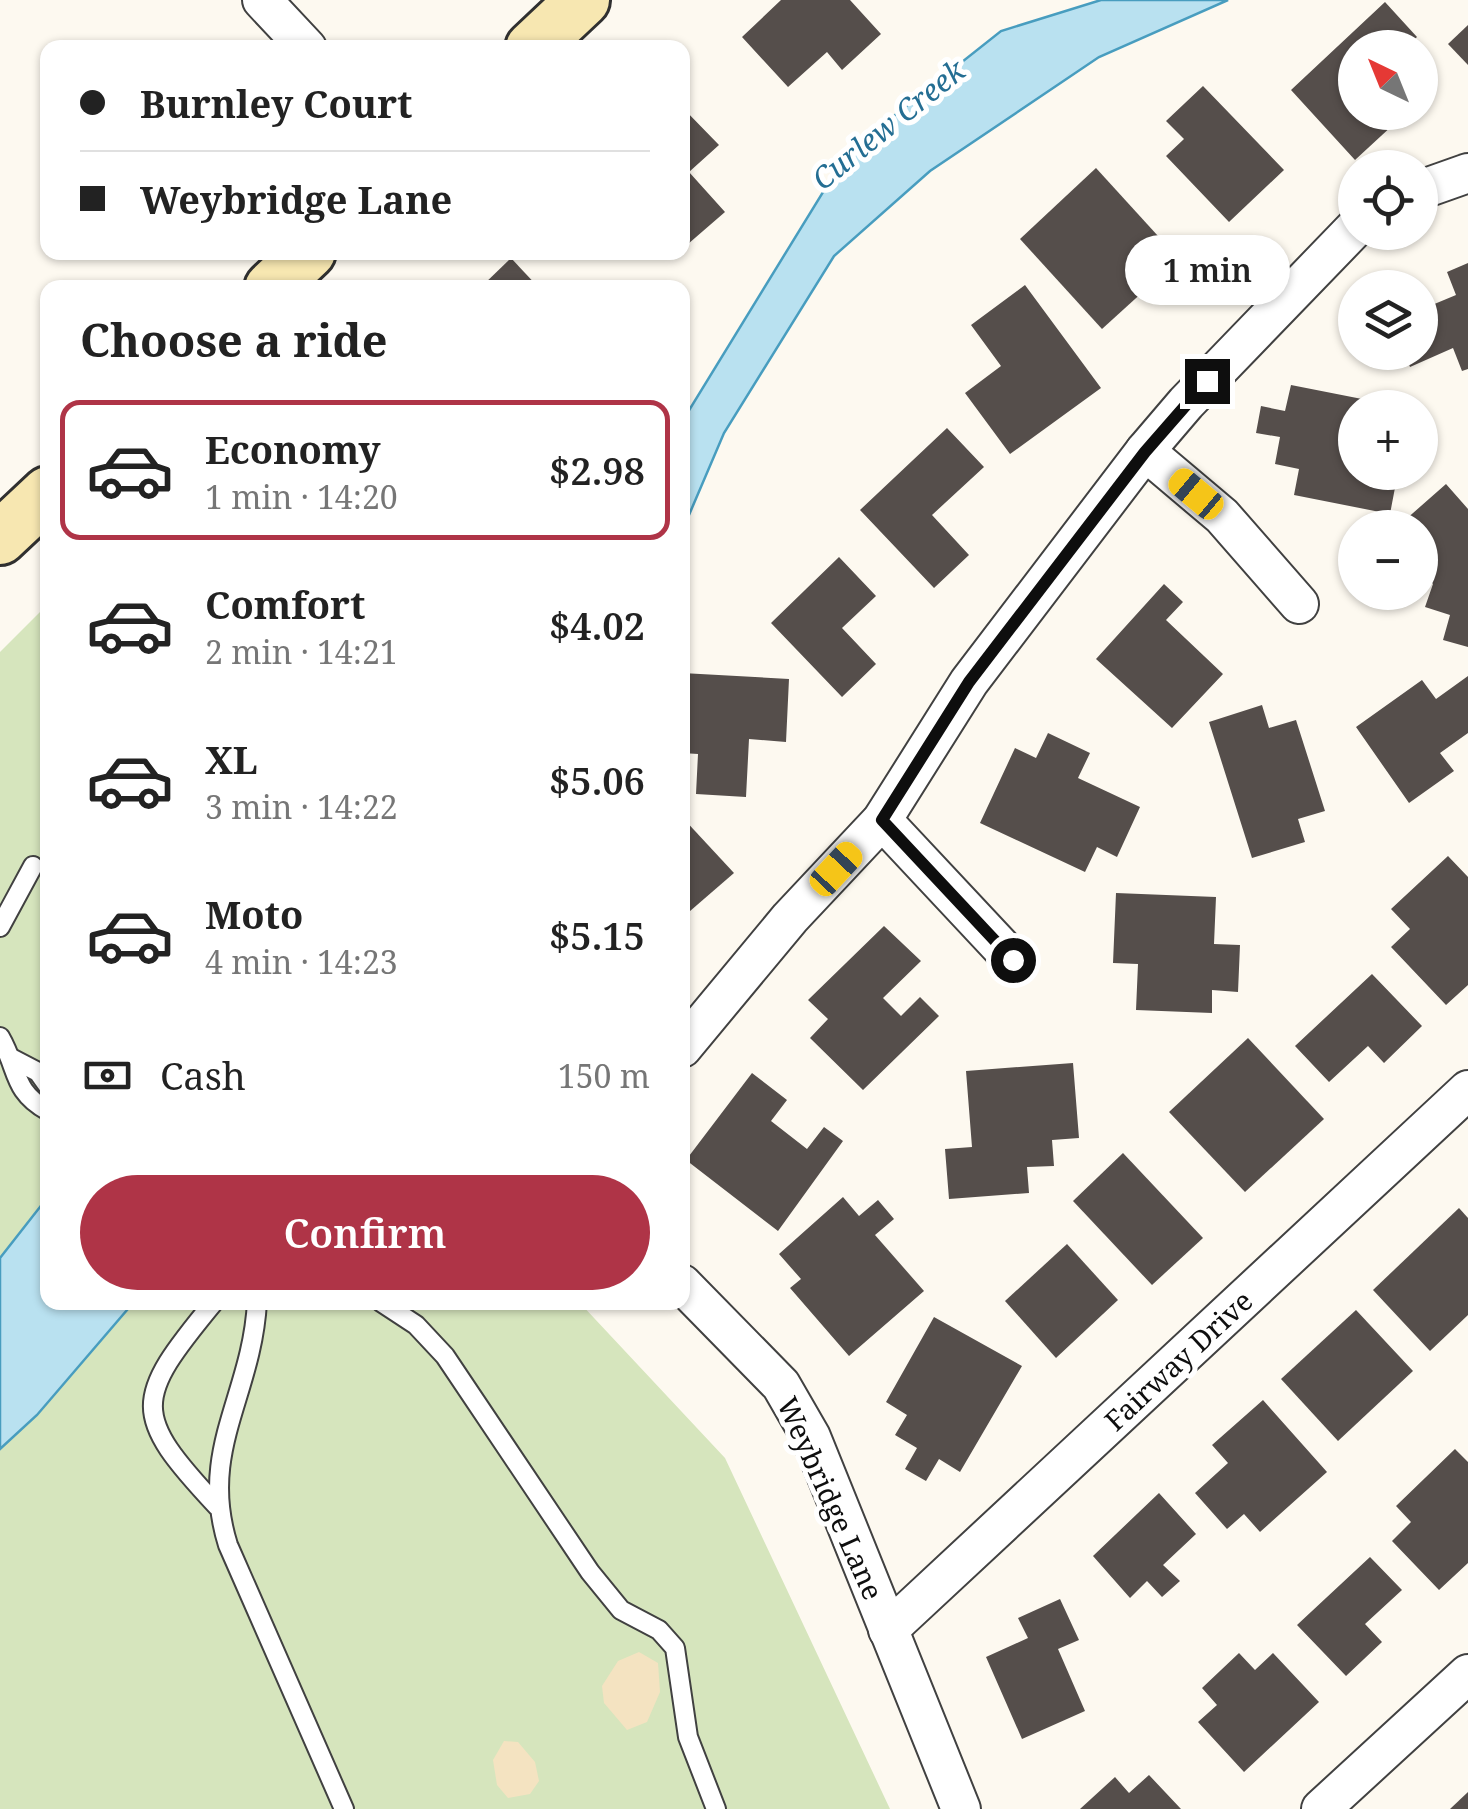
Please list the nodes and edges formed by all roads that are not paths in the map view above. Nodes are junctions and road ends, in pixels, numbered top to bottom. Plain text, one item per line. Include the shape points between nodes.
1 (262, 0) edge
2 (583, 0) edge
3 (300, 40) edge
4 (540, 40) edge
5 (1468, 173) edge
6 (1438, 184) edge
7 (1338, 246) edge
8 (300, 260) edge
9 (279, 280) edge
10 (1145, 452) junction
11 (40, 500) edge
12 (0, 538) edge
13 (1299, 604) dead end
14 (882, 820) junction
15 (33, 866) dead end
16 (0, 927) edge
17 (1013, 960) dead end
18 (0, 1038) edge
19 (690, 1038) edge
20 (13, 1059) junction
21 (40, 1075) edge
22 (1468, 1090) edge
23 (40, 1106) edge
24 (690, 1292) edge
25 (208, 1310) edge
26 (256, 1310) edge
27 (393, 1310) edge
28 (409, 1310) edge
29 (416, 1325) junction
30 (218, 1506) junction
31 (888, 1630) junction
32 (1468, 1674) edge
33 (344, 1809) edge
34 (716, 1809) edge
35 (960, 1809) edge
36 (1321, 1809) edge

1 - 3 street
2 - 4 main road
5 - 6 street
7 - 10 street
8 - 9 main road
10 - 13 street via 1222,516
10 - 14 street via 969,682
11 - 12 main road
14 - 17 street
14 - 19 street
15 - 16 lane
18 - 20 lane
20 - 21 lane
20 - 23 lane via 25,1097
22 - 31 street, Fairway Drive
24 - 31 street, Weybridge Lane via 782,1384 810,1436
25 - 30 lane via 166,1365 153,1406 162,1444
26 - 30 lane via 248,1370 217,1467
27 - 29 lane
28 - 29 lane
29 - 34 lane via 458,1372 613,1601 676,1648 688,1737
30 - 33 lane via 228,1545
31 - 35 street, Weybridge Lane
32 - 36 street

